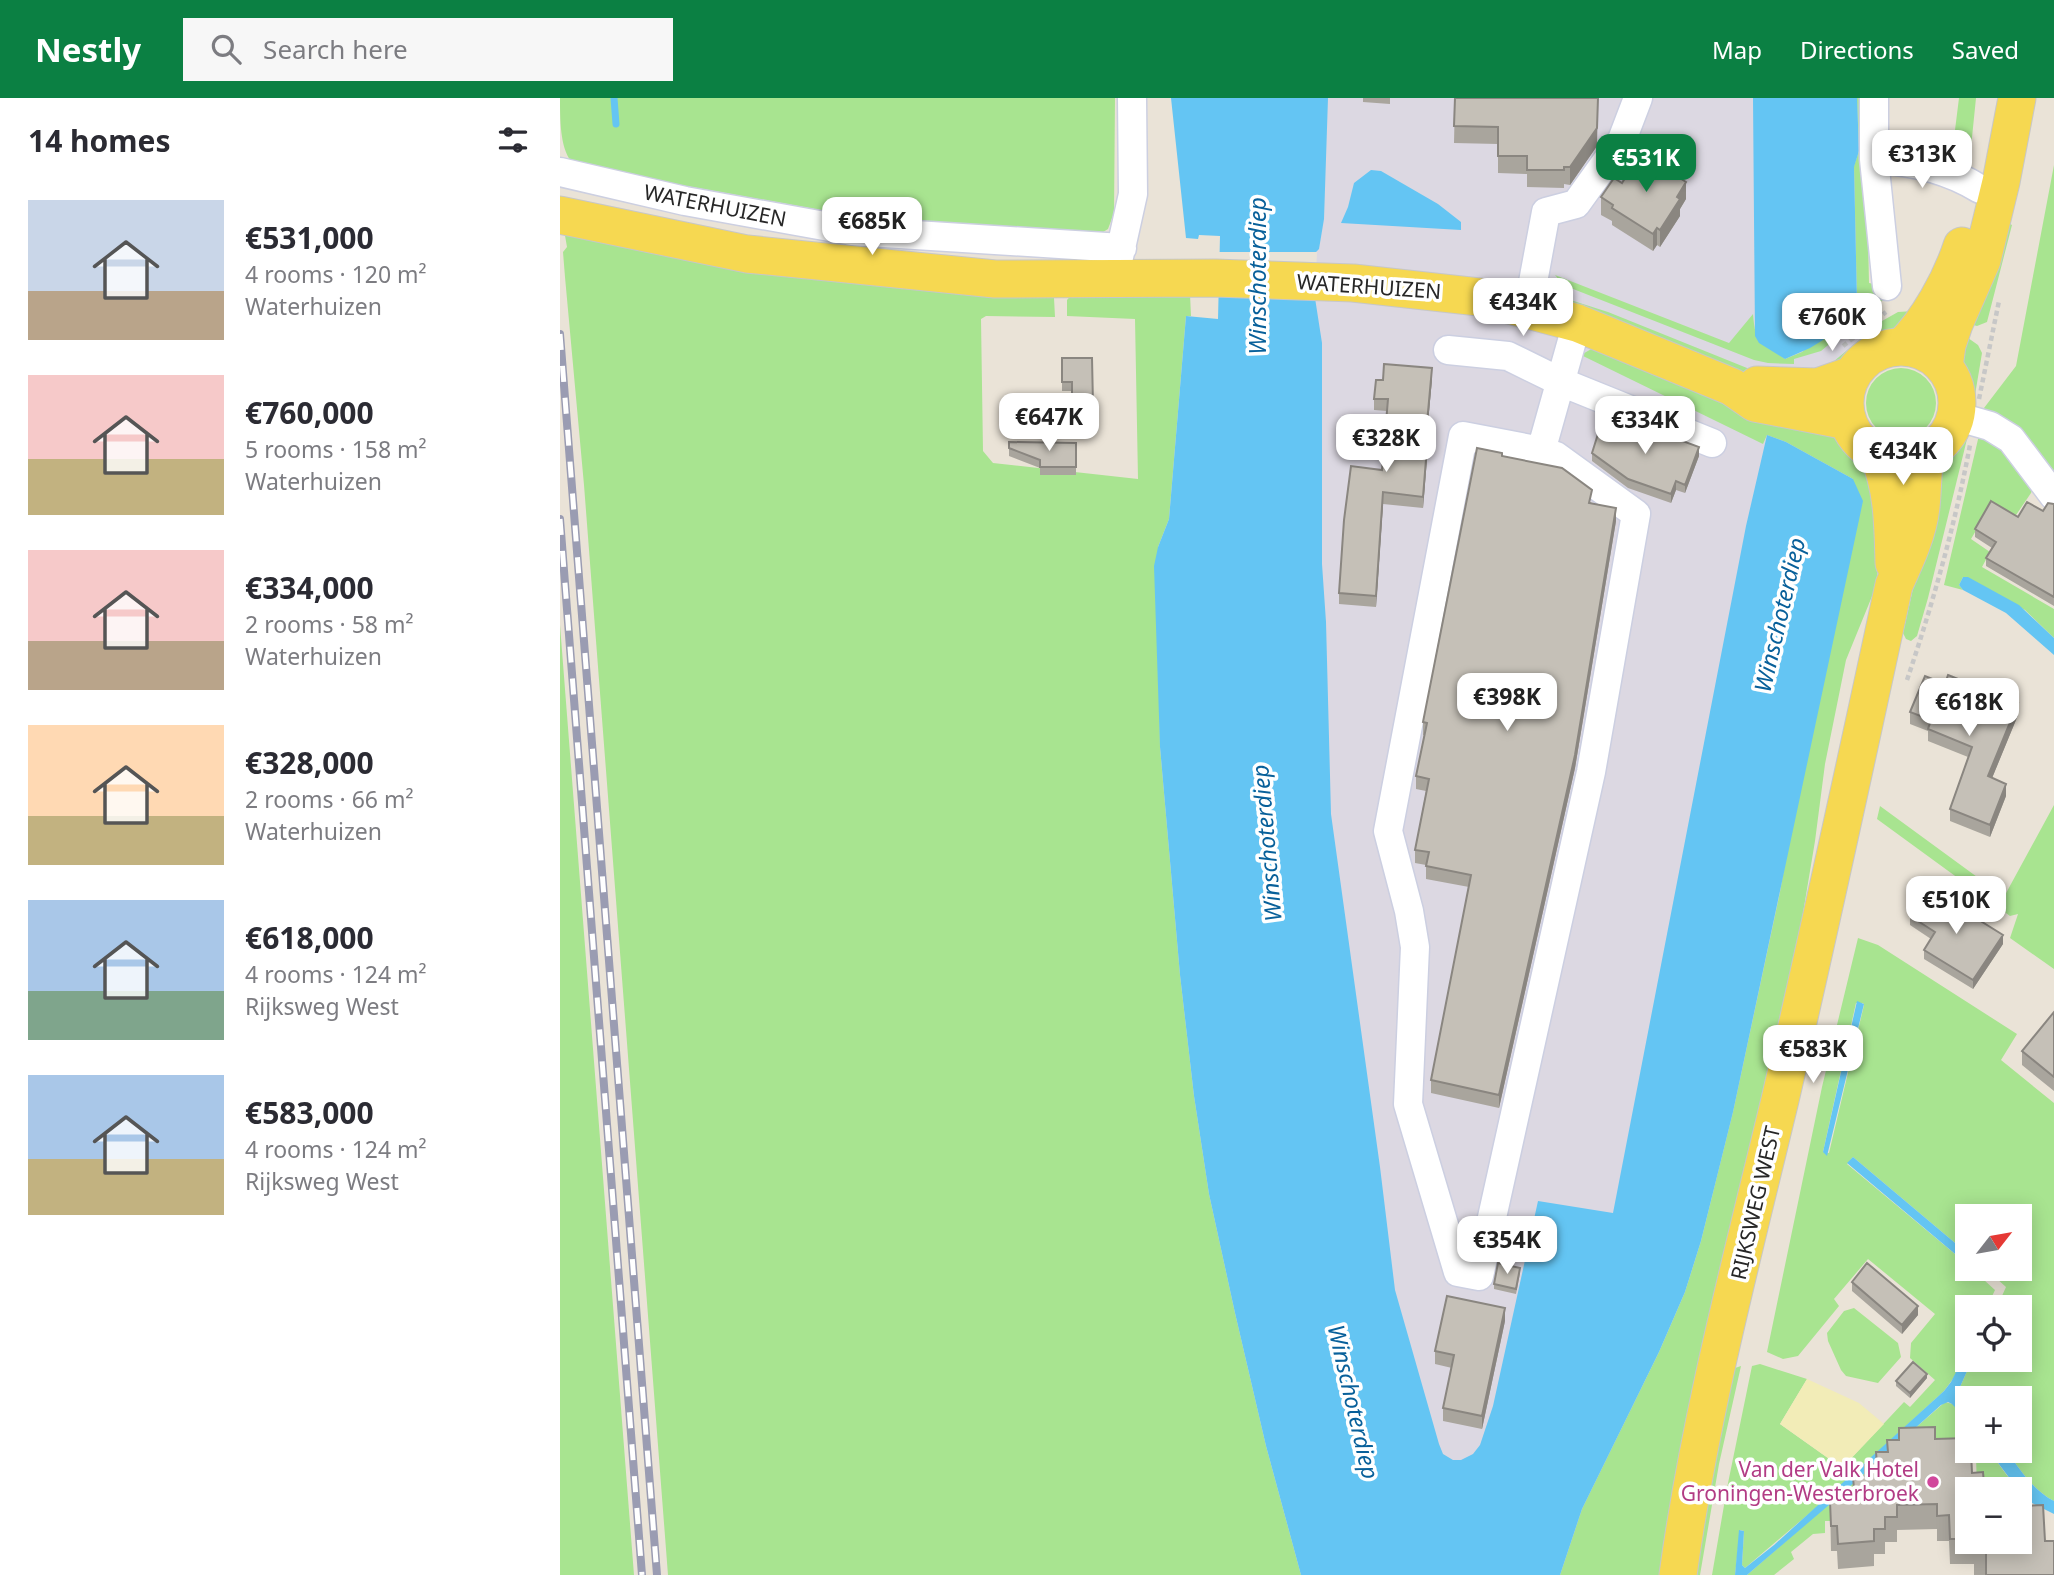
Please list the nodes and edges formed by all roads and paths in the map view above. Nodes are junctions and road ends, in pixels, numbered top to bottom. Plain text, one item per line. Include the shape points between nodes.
1 (1132, 98) edge
2 (1638, 98) edge
3 (1874, 98) edge
4 (1997, 98) edge
5 (2017, 98) edge
6 (1874, 159) junction
7 (560, 172) edge
8 (1980, 190) junction
9 (560, 215) edge
10 (1119, 263) junction
11 (1887, 286) dead end
12 (1528, 309) junction
13 (1942, 318) junction
14 (1577, 323) junction
15 (1991, 338) dead end
16 (1902, 346) junction
17 (1448, 350) dead end
18 (1843, 364) junction
19 (1944, 367) junction
20 (1561, 382) junction
21 (1732, 387) junction
22 (1955, 416) junction
23 (1848, 421) junction
24 (1712, 443) dead end
25 (1541, 451) junction
26 (1926, 453) junction
27 (1878, 454) junction
28 (2054, 496) edge
29 (1895, 585) junction
30 (1678, 1575) edge

1 - 10 street via 1133,194
2 - 12 street via 1622,140 1576,204 1546,212
3 - 6 street
4 - 8 main road
5 - 13 main road via 1982,260
6 - 8 street via 1934,168
6 - 11 street
7 - 10 street, WATERHUIZEN via 685,201 852,231
8 - 13 main road
9 - 10 main road, WATERHUIZEN via 747,254 995,279
10 - 12 main road, WATERHUIZEN via 1215,278 1425,289
12 - 14 main road, WATERHUIZEN
13 - 15 path
13 - 16 main road
13 - 18 path via 1909,305 1891,310 1867,325
13 - 19 main road via 1947,345
14 - 20 street
14 - 21 main road, WATERHUIZEN
16 - 18 main road via 1873,354 1858,367
16 - 19 main road via 1930,355
17 - 20 street via 1508,356
18 - 21 main road, WATERHUIZEN via 1818,387
18 - 23 main road
19 - 22 main road via 1954,386
20 - 24 street
20 - 25 street
21 - 23 main road, WATERHUIZEN via 1755,403
22 - 26 main road via 1944,438
22 - 28 street via 1990,426 2011,439
23 - 27 main road via 1860,441
25 - 25 street via 1463,436 1388,831 1415,947 1408,1104 1458,1272 1479,1276 1591,772 1636,514 1556,456
26 - 27 main road via 1907,458
26 - 29 main road, RIJKSWEG WEST via 1920,510
27 - 29 main road, RIJKSWEG WEST via 1892,508
29 - 30 main road, RIJKSWEG WEST via 1707,1413

